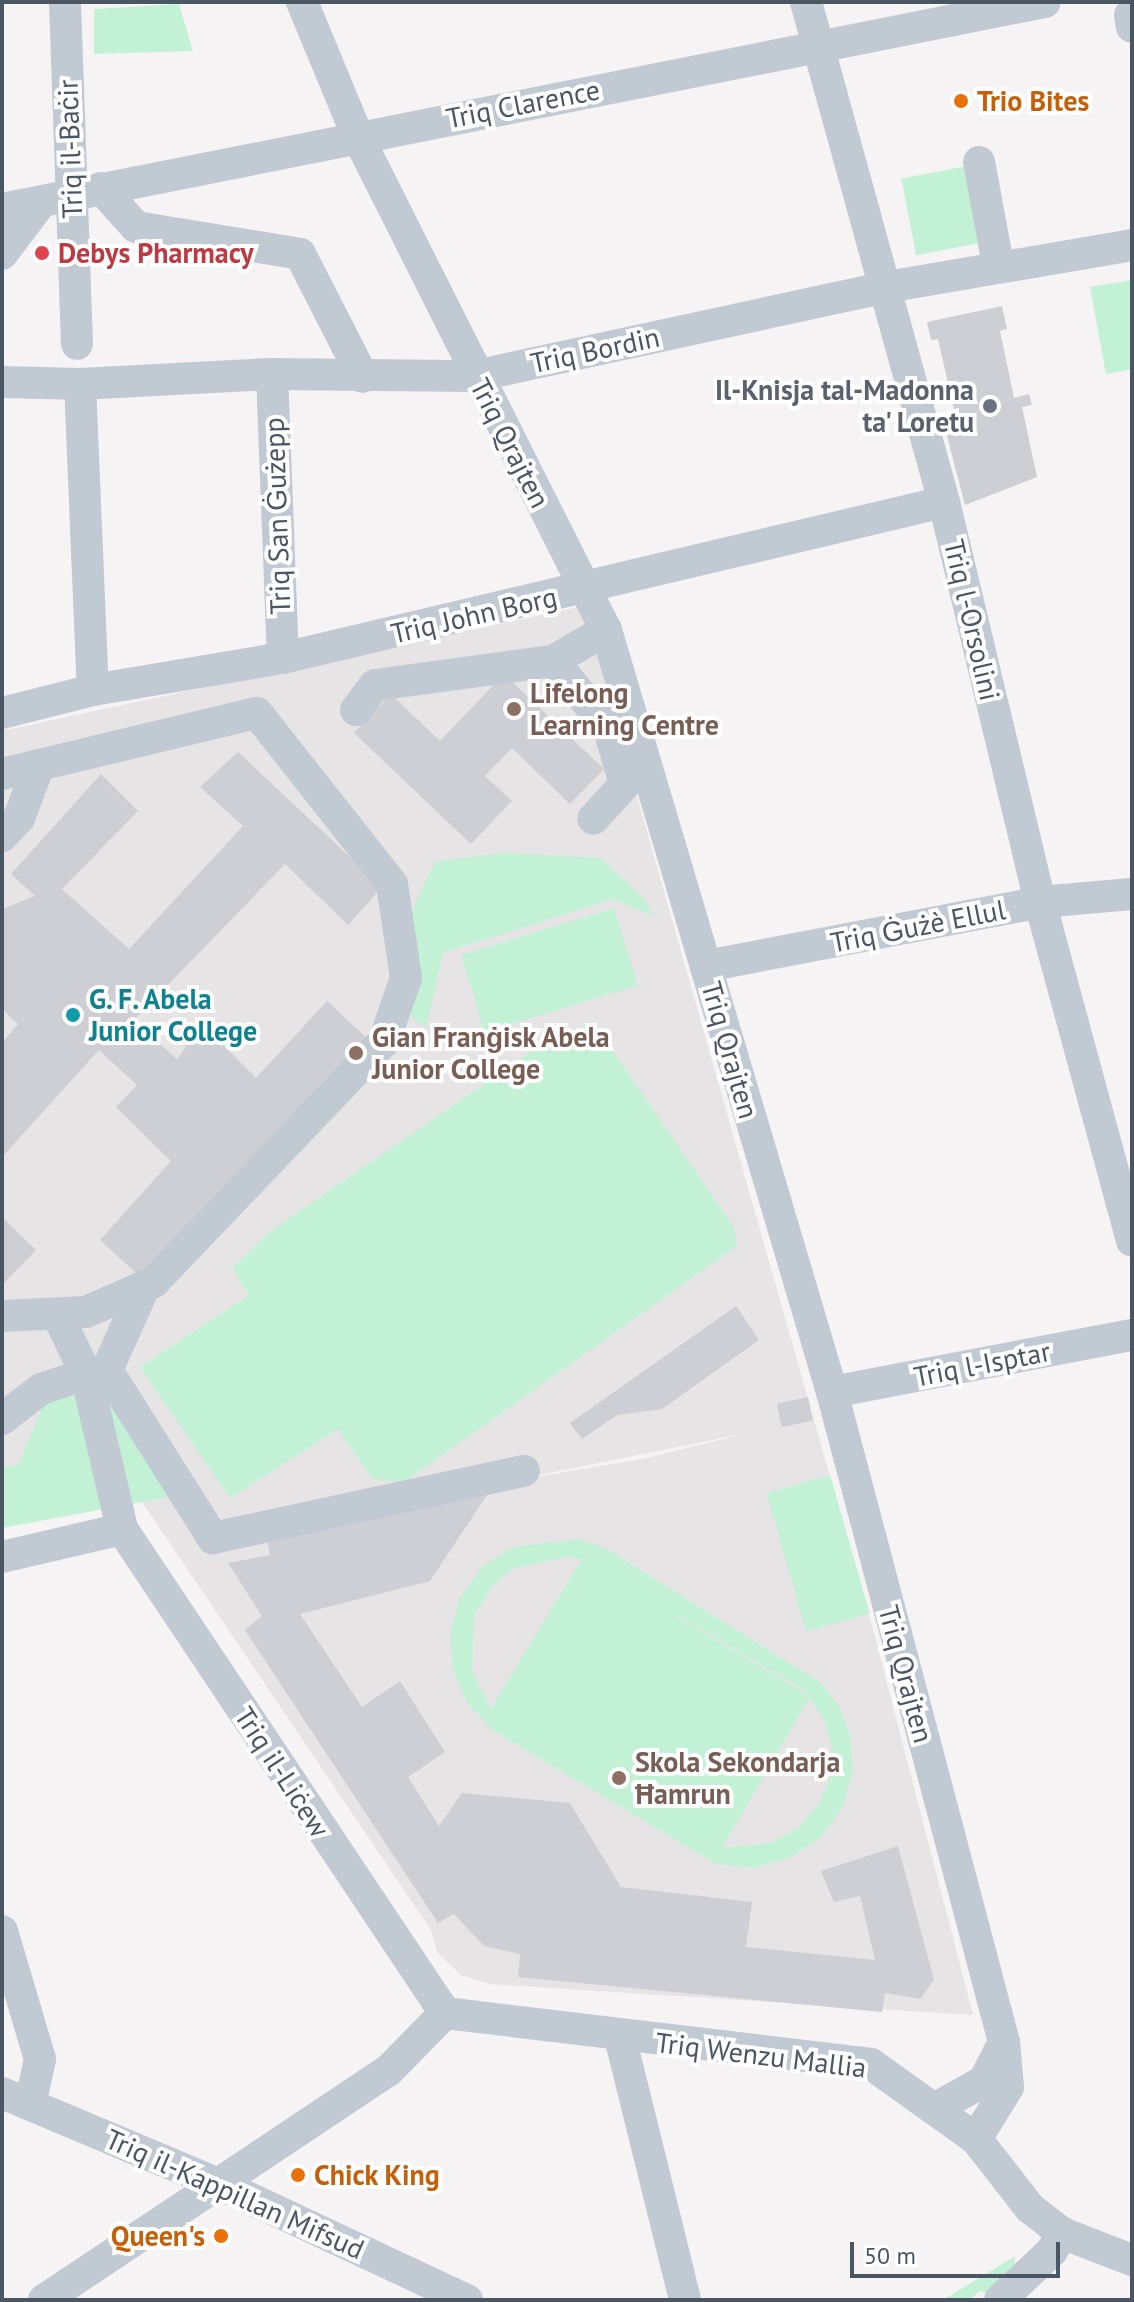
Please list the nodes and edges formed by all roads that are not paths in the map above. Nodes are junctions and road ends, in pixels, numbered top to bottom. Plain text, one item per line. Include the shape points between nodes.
1 (65, 2) edge
2 (302, 2) edge
3 (806, 2) edge
4 (1045, 2) edge
5 (817, 48) junction
6 (357, 135) junction
7 (979, 162) dead end
8 (86, 190) junction
9 (41, 202) junction
10 (2, 209) edge
11 (1125, 238) edge
12 (2, 254) edge
13 (998, 265) junction
14 (881, 288) junction
15 (77, 344) dead end
16 (272, 374) junction
17 (475, 376) junction
18 (363, 377) junction
19 (2, 382) edge
20 (80, 384) junction
21 (944, 502) junction
22 (586, 590) junction
23 (606, 630) junction
24 (283, 658) junction
25 (553, 661) junction
26 (93, 690) junction
27 (356, 710) dead end
28 (2, 713) edge
29 (39, 765) junction
30 (2, 774) edge
31 (593, 819) dead end
32 (2, 836) edge
33 (1132, 894) edge
34 (1040, 902) junction
35 (706, 966) junction
36 (1132, 1241) edge
37 (145, 1285) junction
38 (2, 1316) edge
39 (58, 1316) junction
40 (1132, 1335) edge
41 (97, 1372) junction
42 (832, 1392) junction
43 (2, 1419) edge
44 (524, 1471) dead end
45 (122, 1529) junction
46 (2, 1557) edge
47 (2, 1931) edge
48 (445, 2013) junction
49 (620, 2037) junction
50 (1004, 2042) junction
51 (16, 2097) edge
52 (934, 2109) junction
53 (976, 2139) junction
54 (219, 2184) junction
55 (1062, 2233) junction
56 (1132, 2260) edge
57 (44, 2300) edge
58 (467, 2300) edge
59 (685, 2300) edge
60 (1000, 2300) edge

1 - 8 street, Triq il-Baċir
2 - 6 street, Triq Qrajten
3 - 5 street, Triq l-Orsolini
4 - 5 street, Triq Clarence
5 - 6 street, Triq Clarence
5 - 14 street, Triq l-Orsolini
6 - 8 street, Triq Clarence
6 - 17 street, Triq Qrajten
7 - 13 street
8 - 9 street, Triq Clarence
8 - 15 street, Triq il-Baċir
8 - 18 street via 136,227 300,254
9 - 10 street, Triq Clarence
9 - 12 street
11 - 13 street, Triq Bordin
13 - 14 street, Triq Bordin
14 - 17 street, Triq Bordin
14 - 21 street, Triq l-Orsolini
16 - 18 street, Triq Bordin
16 - 20 street, Triq Bordin
16 - 24 street, Triq San Ġużepp
17 - 18 street, Triq Bordin
17 - 22 street, Triq Qrajten
19 - 20 street, Triq Bordin
20 - 26 street
21 - 22 street, Triq John Borg
21 - 34 street, Triq l-Orsolini
22 - 23 street, Triq Qrajten
22 - 24 street, Triq John Borg
23 - 25 street
23 - 35 street, Triq Qrajten
24 - 26 street, Triq John Borg
25 - 27 street via 375,685
25 - 31 street via 609,729 625,784
26 - 28 street, Triq John Borg
29 - 30 street
29 - 32 street via 19,818
29 - 37 street via 257,713 392,884 406,978 384,1041 154,1282
33 - 34 street, Triq Ġużè Ellul
34 - 35 street, Triq Ġużè Ellul
34 - 36 street, Triq l-Orsolini
35 - 42 street, Triq Qrajten
37 - 39 street via 86,1312
37 - 41 street
38 - 39 street
39 - 41 street
40 - 42 street, Triq l-Isptar
41 - 43 street via 41,1389
41 - 44 street via 213,1538
41 - 45 street via 93,1410
42 - 50 street, Triq Qrajten
45 - 46 street
45 - 48 street, Triq il-Liċew
47 - 51 street via 40,2059
48 - 49 street, Triq Wenzu Mallia
48 - 54 street via 388,2071
49 - 52 street, Triq Wenzu Mallia via 871,2064
49 - 59 street
50 - 52 street via 984,2081
50 - 53 street, Triq Qrajten via 1008,2087
51 - 54 street, Triq il-Kappillan Mifsud
52 - 53 street, Triq Wenzu Mallia
53 - 55 street, Triq Wenzu Mallia via 1030,2208
54 - 57 street
54 - 58 street, Triq il-Kappillan Mifsud
55 - 56 street, Triq Wenzu Mallia
55 - 60 street via 1052,2251

